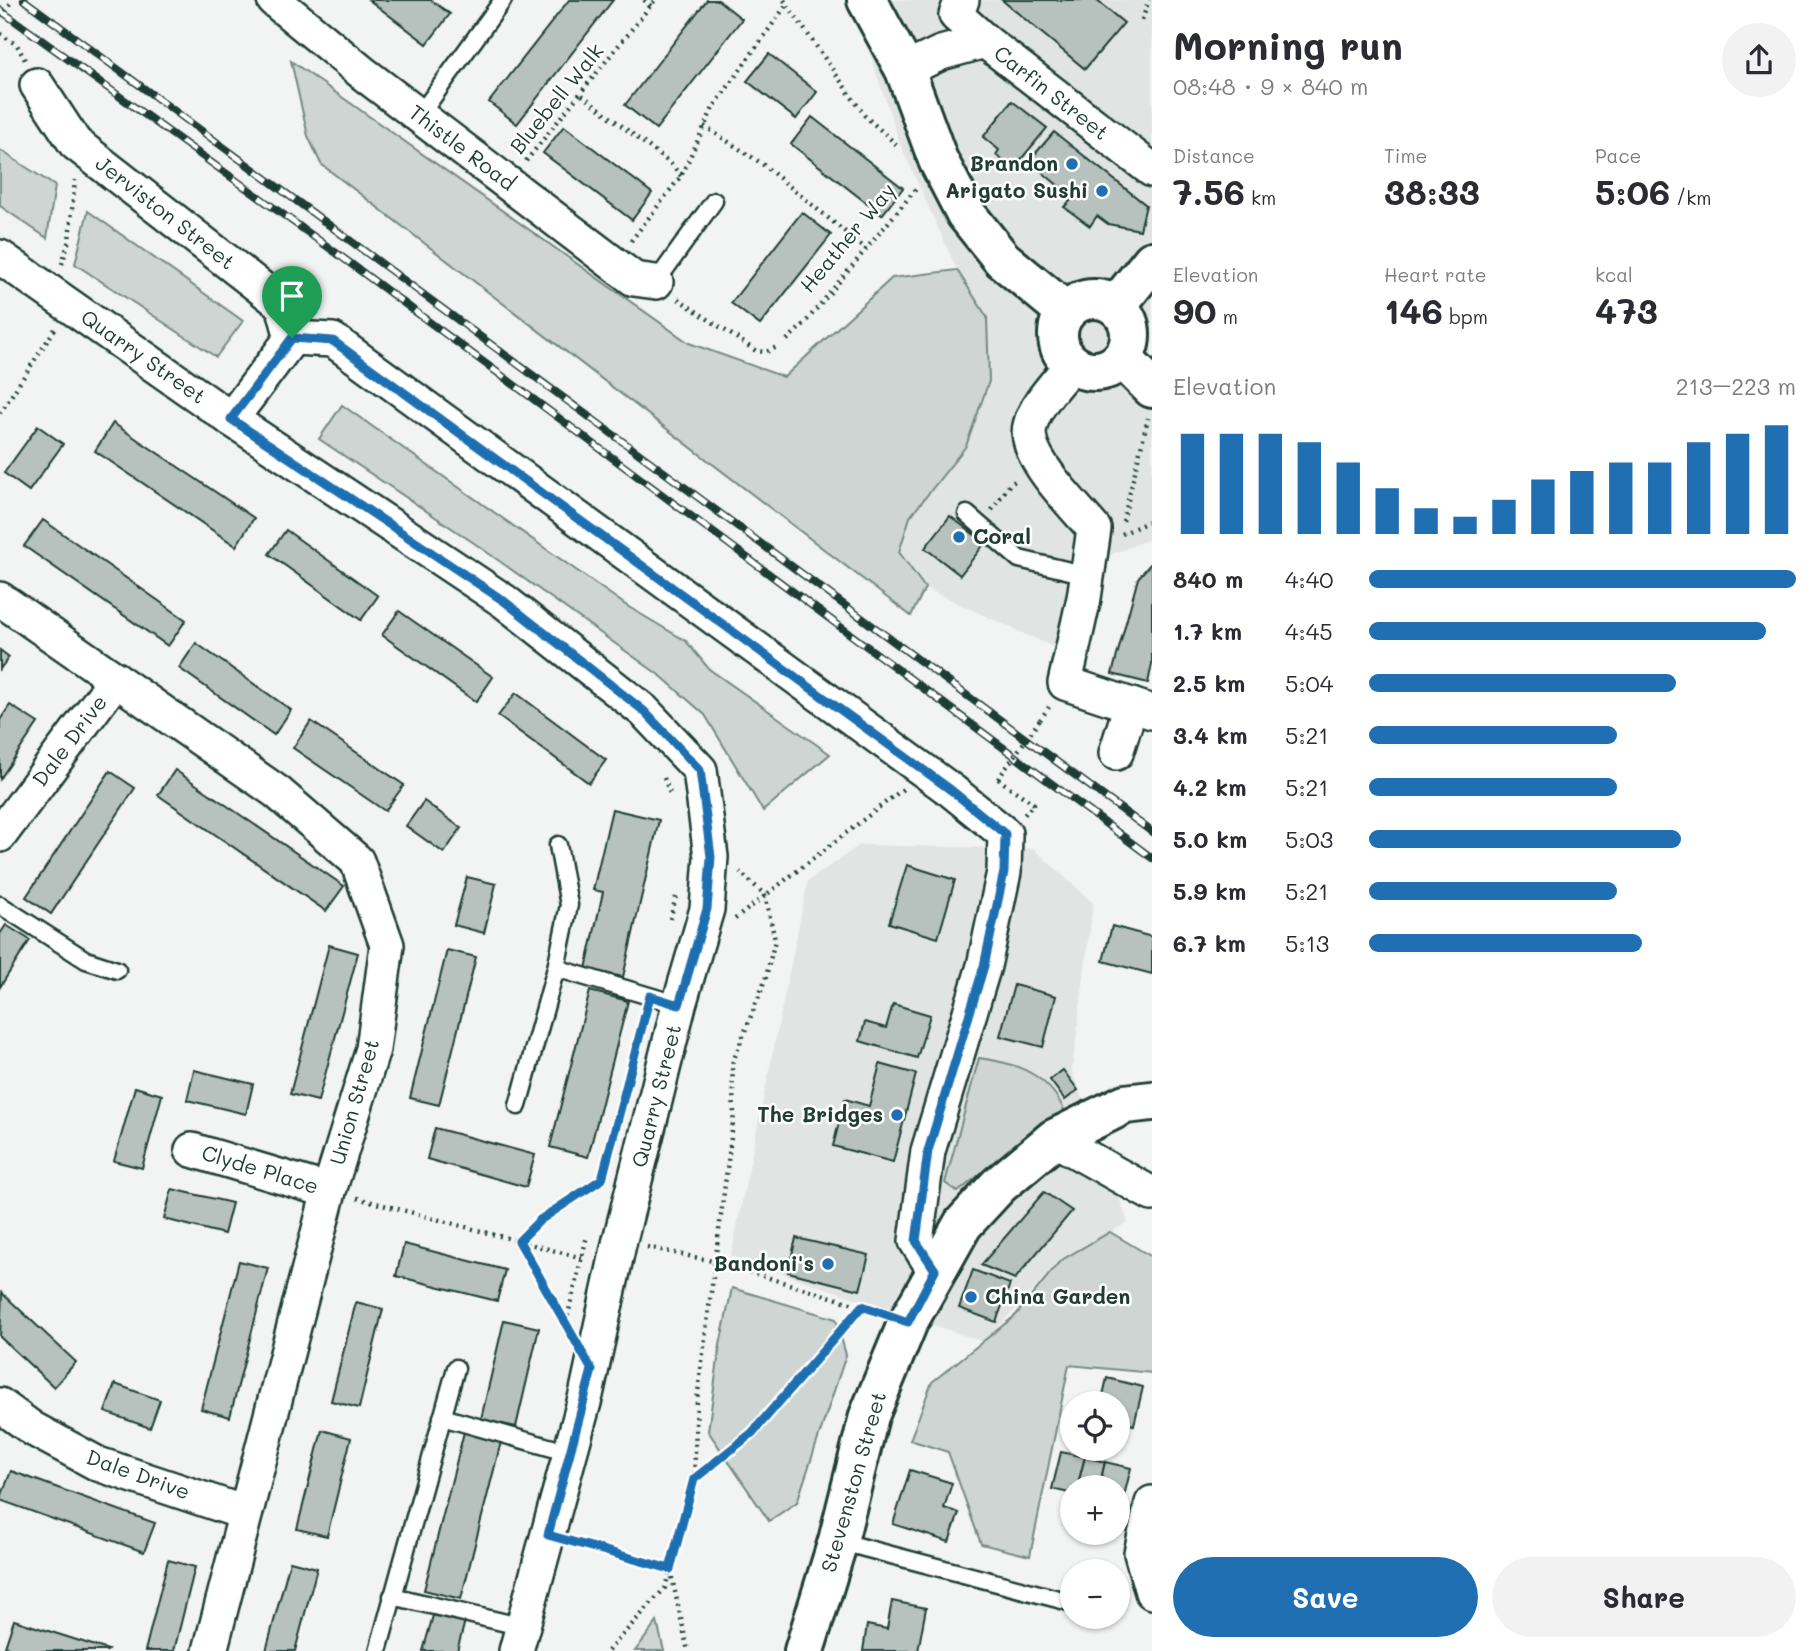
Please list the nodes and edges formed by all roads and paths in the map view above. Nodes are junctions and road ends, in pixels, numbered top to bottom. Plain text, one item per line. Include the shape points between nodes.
1 (13, 0) edge
2 (274, 0) edge
3 (503, 0) edge
4 (644, 0) edge
5 (656, 0) edge
6 (867, 0) edge
7 (961, 0) edge
8 (1149, 0) edge
9 (785, 2) edge
10 (651, 6) junction
11 (0, 16) edge
12 (1142, 20) dead end
13 (0, 34) edge
14 (985, 41) junction
15 (17, 45) dead end
16 (905, 70) junction
17 (37, 85) dead end
18 (582, 95) junction
19 (419, 116) junction
20 (704, 126) junction
21 (75, 143) junction
22 (902, 149) dead end
23 (938, 160) junction
24 (1152, 170) edge
25 (681, 176) junction
26 (508, 184) junction
27 (714, 201) dead end
28 (866, 249) junction
29 (0, 257) edge
30 (614, 264) junction
31 (61, 267) dead end
32 (1148, 271) edge
33 (656, 282) junction
34 (1116, 306) junction
35 (1066, 312) junction
36 (65, 327) junction
37 (292, 338) junction
38 (787, 340) dead end
39 (777, 347) dead end
40 (1122, 358) junction
41 (1072, 364) junction
42 (1150, 402) edge
43 (0, 414) edge
44 (231, 419) junction
45 (1042, 465) junction
46 (967, 514) dead end
47 (981, 526) junction
48 (1120, 536) dead end
49 (1087, 575) junction
50 (0, 599) edge
51 (116, 679) junction
52 (1051, 703) dead end
53 (1142, 708) edge
54 (1116, 753) dead end
55 (661, 769) dead end
56 (927, 773) junction
57 (672, 799) dead end
58 (1034, 804) dead end
59 (0, 835) edge
60 (558, 845) dead end
61 (737, 869) dead end
62 (678, 888) dead end
63 (765, 895) junction
64 (0, 905) edge
65 (669, 922) dead end
66 (728, 925) dead end
67 (556, 968) junction
68 (117, 970) dead end
69 (679, 1005) junction
70 (1152, 1101) edge
71 (518, 1106) dead end
72 (1054, 1139) junction
73 (192, 1150) dead end
74 (605, 1166) dead end
75 (602, 1179) junction
76 (329, 1191) junction
77 (598, 1192) dead end
78 (1152, 1194) edge
79 (588, 1232) dead end
80 (519, 1241) junction
81 (618, 1255) junction
82 (581, 1258) junction
83 (717, 1262) junction
84 (935, 1270) junction
85 (862, 1306) junction
86 (908, 1322) junction
87 (566, 1323) junction
88 (456, 1368) dead end
89 (592, 1370) junction
90 (0, 1405) edge
91 (442, 1417) junction
92 (570, 1453) junction
93 (694, 1479) junction
94 (1152, 1503) edge
95 (245, 1513) junction
96 (548, 1535) junction
97 (838, 1541) junction
98 (670, 1569) junction
99 (1152, 1592) edge
100 (393, 1596) junction
101 (1060, 1600) edge
102 (520, 1639) edge
103 (210, 1651) edge
104 (378, 1651) edge
105 (608, 1651) edge
106 (688, 1651) edge
107 (804, 1651) edge

1 - 11 path, bridge
2 - 19 street, Thistle Road
3 - 19 lane
4 - 10 path
5 - 10 path, Bluebell Walk
6 - 16 main road
7 - 14 street via 956,15
8 - 12 path
9 - 20 path
9 - 22 path via 865,116
10 - 18 path, Bluebell Walk
13 - 15 path
14 - 16 street, Carfin Street via 941,53
14 - 24 street, Carfin Street
16 - 23 main road
17 - 21 street, Jerviston Street
18 - 25 path
18 - 26 path, Bluebell Walk via 563,112
19 - 26 street, Thistle Road
20 - 25 path
20 - 28 path via 761,163
21 - 31 path via 75,190
21 - 37 street, Jerviston Street via 283,305
23 - 28 path, Heather Way
23 - 35 main road via 967,214 1002,260
25 - 30 path
26 - 30 street, Thistle Road
27 - 33 lane
28 - 38 path, Heather Way
29 - 36 street, Quarry Street
30 - 33 street, Thistle Road via 634,279
32 - 34 main road
33 - 39 path via 745,345 766,352
34 - 35 main road via 1084,300
34 - 40 main road via 1124,314 1131,336
35 - 41 main road via 1059,345
36 - 43 path
36 - 44 street, Quarry Street
37 - 44 street
37 - 56 street via 333,341
40 - 41 main road via 1093,372
40 - 42 main road
41 - 45 street via 1030,426 1030,447
42 - 48 path
44 - 69 street, Quarry Street via 504,601 644,711 700,770 711,857 707,909
45 - 47 path via 1010,484
45 - 49 street via 1094,529
46 - 47 lane
47 - 49 lane via 1019,559
49 - 53 street via 1065,683
50 - 51 street, Union Street
51 - 59 street, Dale Drive
51 - 76 street, Union Street via 276,792 357,861 387,945 373,1049
52 - 58 path, bridge via 998,779
53 - 54 street
55 - 57 path
56 - 63 path
56 - 84 street via 1005,834 1004,872 984,966 928,1151 916,1241
60 - 67 lane via 569,905
61 - 63 path
62 - 65 path
63 - 66 path
63 - 83 path via 775,940 765,981 732,1064 734,1115
64 - 68 lane via 86,960
67 - 69 lane
67 - 71 lane
69 - 81 street, Quarry Street
70 - 72 main road, Stevenston Street via 1125,1104
72 - 78 street
72 - 84 main road, Stevenston Street via 999,1185 963,1224
73 - 76 street, Clyde Place
74 - 75 path
75 - 77 path
75 - 80 path via 540,1220
76 - 80 path
76 - 95 street, Union Street
79 - 82 path
80 - 82 path
80 - 87 path
81 - 82 path
81 - 83 path
81 - 89 street, Quarry Street
82 - 87 path
83 - 85 path
83 - 93 path via 696,1399
84 - 86 main road, Stevenston Street
85 - 86 path
85 - 93 path via 752,1433
86 - 97 main road, Stevenston Street via 869,1416
87 - 89 path
88 - 91 lane
89 - 92 street, Quarry Street
90 - 95 street, Dale Drive via 33,1429 98,1464
91 - 92 lane
91 - 100 lane
92 - 96 street, Quarry Street
93 - 98 path
94 - 99 street via 1141,1553
95 - 103 street, Union Street
96 - 98 path
96 - 102 street, Quarry Street
97 - 101 lane
97 - 107 main road, Stevenston Street
98 - 105 path via 665,1588
98 - 106 path
100 - 102 lane
100 - 104 lane

